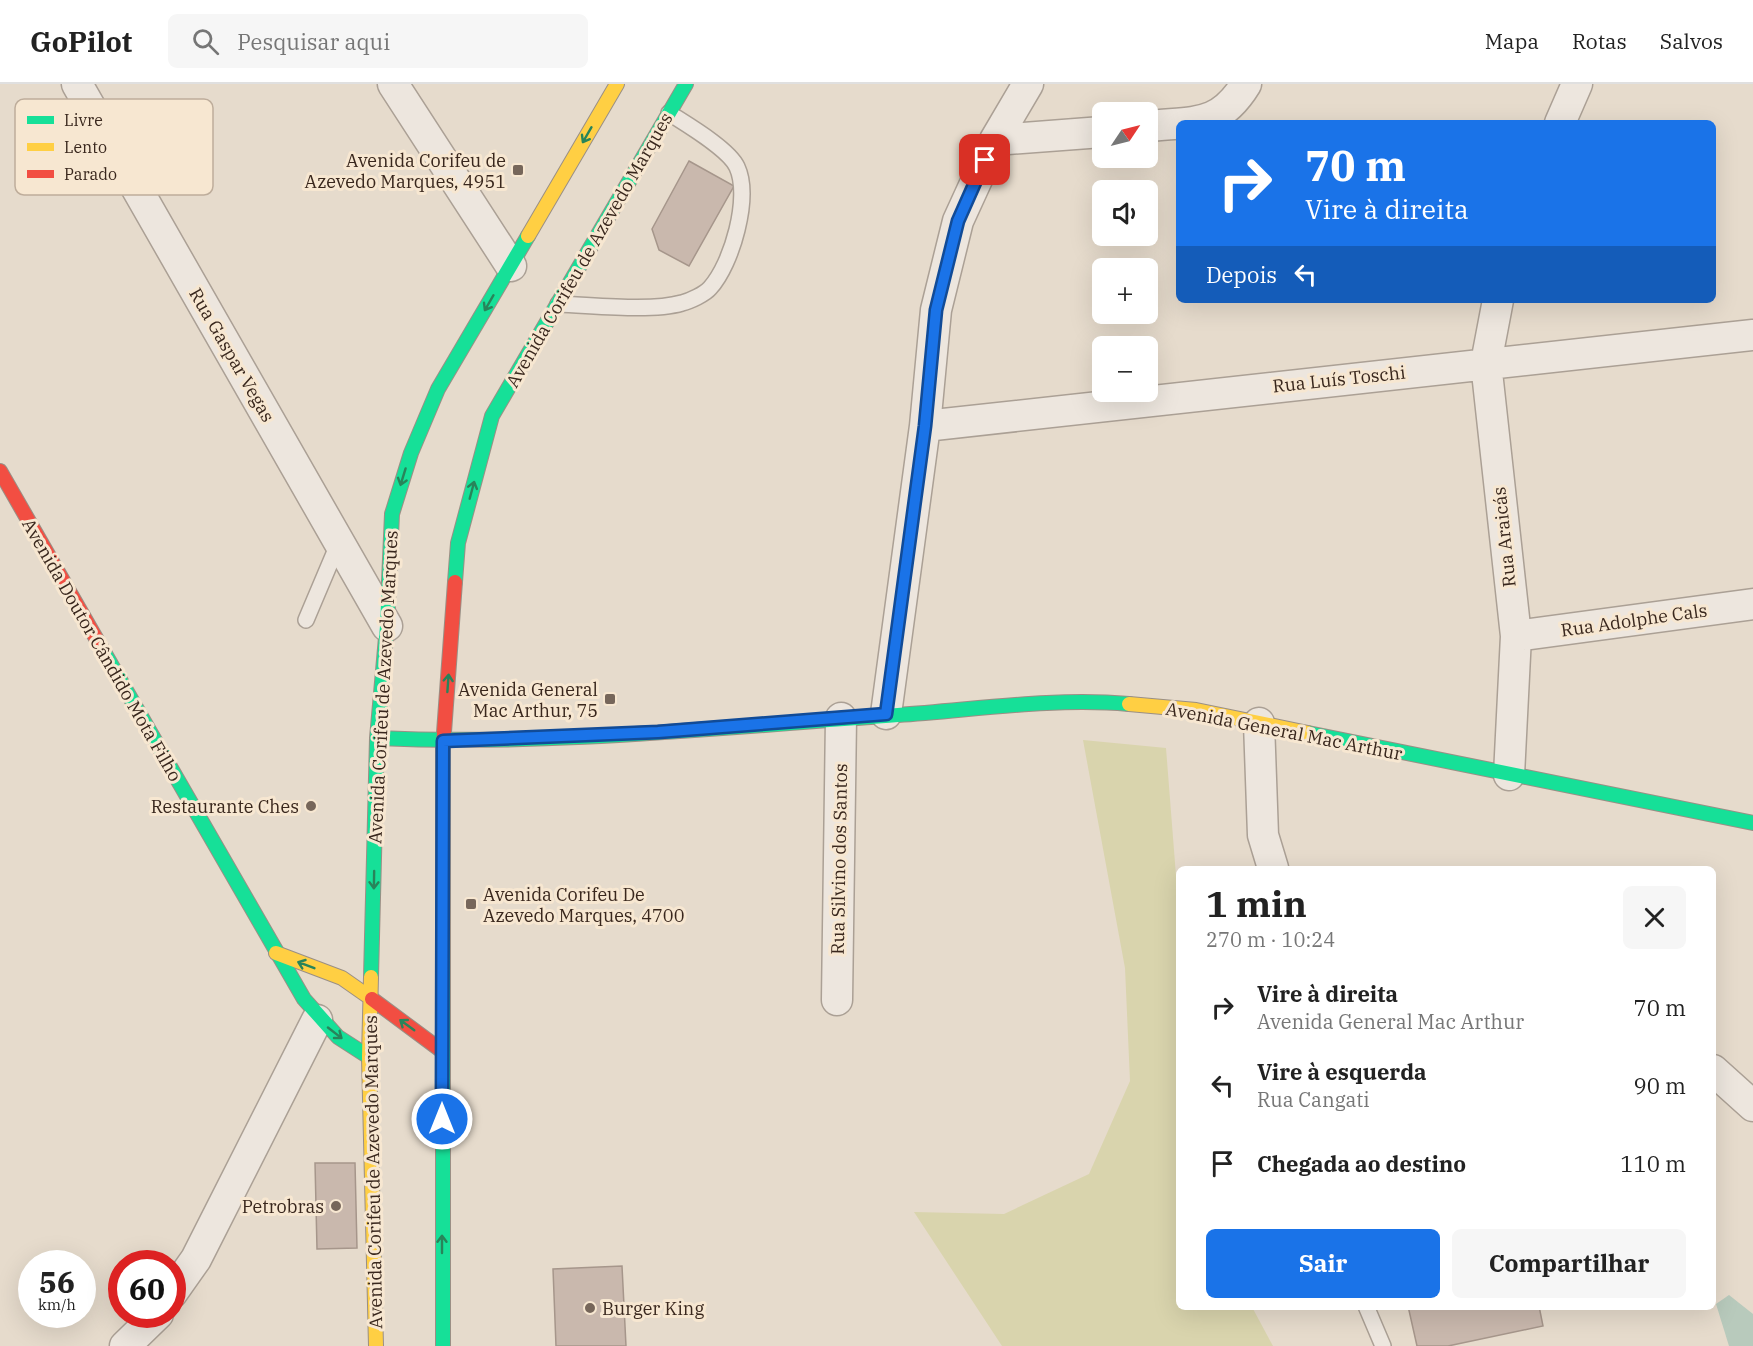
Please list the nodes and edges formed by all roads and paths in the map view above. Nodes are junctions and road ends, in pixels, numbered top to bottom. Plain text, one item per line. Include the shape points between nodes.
1 (77, 84) edge
2 (393, 84) edge
3 (617, 84) edge
4 (686, 84) edge
5 (1028, 84) edge
6 (1246, 84) edge
7 (1577, 84) edge
8 (86, 99) edge
9 (669, 113) junction
10 (1201, 120) edge
11 (1561, 120) edge
12 (1176, 123) edge
13 (1158, 125) edge
14 (1092, 133) edge
15 (994, 140) junction
16 (140, 195) edge
17 (511, 266) junction
18 (1497, 303) edge
19 (558, 304) junction
20 (1753, 335) edge
21 (1486, 363) junction
22 (925, 426) junction
23 (0, 471) edge
24 (339, 542) junction
25 (1753, 604) edge
26 (306, 620) dead end
27 (387, 626) junction
28 (1516, 636) junction
29 (886, 714) junction
30 (841, 718) junction
31 (1259, 723) junction
32 (378, 738) junction
33 (443, 741) junction
34 (1509, 775) junction
35 (1753, 823) edge
36 (1272, 866) edge
37 (276, 953) junction
38 (372, 999) junction
39 (837, 1000) dead end
40 (317, 1020) junction
41 (442, 1051) junction
42 (369, 1057) junction
43 (1716, 1073) edge
44 (1753, 1106) edge
45 (186, 1273) edge
46 (1368, 1310) edge
47 (144, 1328) edge
48 (125, 1346) edge
49 (376, 1346) edge
50 (443, 1346) edge
51 (1383, 1346) edge

1 - 8 street, Rua Gaspar Vegas
2 - 17 street
3 -> 17 main road, Avenida Corifeu de Azevedo Marques
4 - 9 main road, Avenida Corifeu de Azevedo Marques
5 - 15 street
6 - 10 street via 1227,110
7 - 11 street
9 - 19 main road, Avenida Corifeu de Azevedo Marques
9 - 19 lane via 709,139 737,165 742,186 731,256 709,289 682,303
12 - 13 street
14 - 15 street
15 - 22 street via 958,221 936,310
16 - 24 street, Rua Gaspar Vegas
17 -> 27 main road, Avenida Corifeu de Azevedo Marques via 438,389 411,453 392,514
18 - 21 street, Rua Araicás
33 -> 19 main road, Avenida Corifeu de Azevedo Marques via 458,543 492,416
20 - 21 street, Rua Luís Toschi
21 - 22 street, Rua Luís Toschi
21 - 28 street, Rua Araicás
22 - 29 street
23 - 37 main road, Avenida Doutor Cândido Mota Filho
24 - 26 lane
24 - 27 street, Rua Gaspar Vegas
25 - 28 street, Rua Adolphe Cals
27 - 32 main road, Avenida Corifeu de Azevedo Marques
28 - 34 street, Rua Araicás
29 - 30 main road, Avenida General Mac Arthur
29 - 31 main road, Avenida General Mac Arthur via 1118,703 1196,710
30 - 33 main road, Avenida General Mac Arthur via 658,732
30 - 39 street, Rua Silvino dos Santos
31 - 34 main road, Avenida General Mac Arthur
31 - 36 street via 1263,835
32 - 33 main road, Avenida General Mac Arthur
32 -> 38 main road, Avenida Corifeu de Azevedo Marques
33 - 41 main road, Avenida Corifeu de Azevedo Marques
34 - 35 main road, Avenida General Mac Arthur
38 -> 37 main road via 342,978
37 - 40 main road, Avenida Doutor Cândido Mota Filho
41 -> 38 main road
38 - 42 main road, Avenida Corifeu de Azevedo Marques
40 -> 42 main road, Avenida Doutor Cândido Mota Filho
40 - 45 street
50 -> 41 main road, Avenida Corifeu de Azevedo Marques
42 - 49 main road, Avenida Corifeu de Azevedo Marques
43 - 44 street
46 - 51 lane
47 - 48 street

